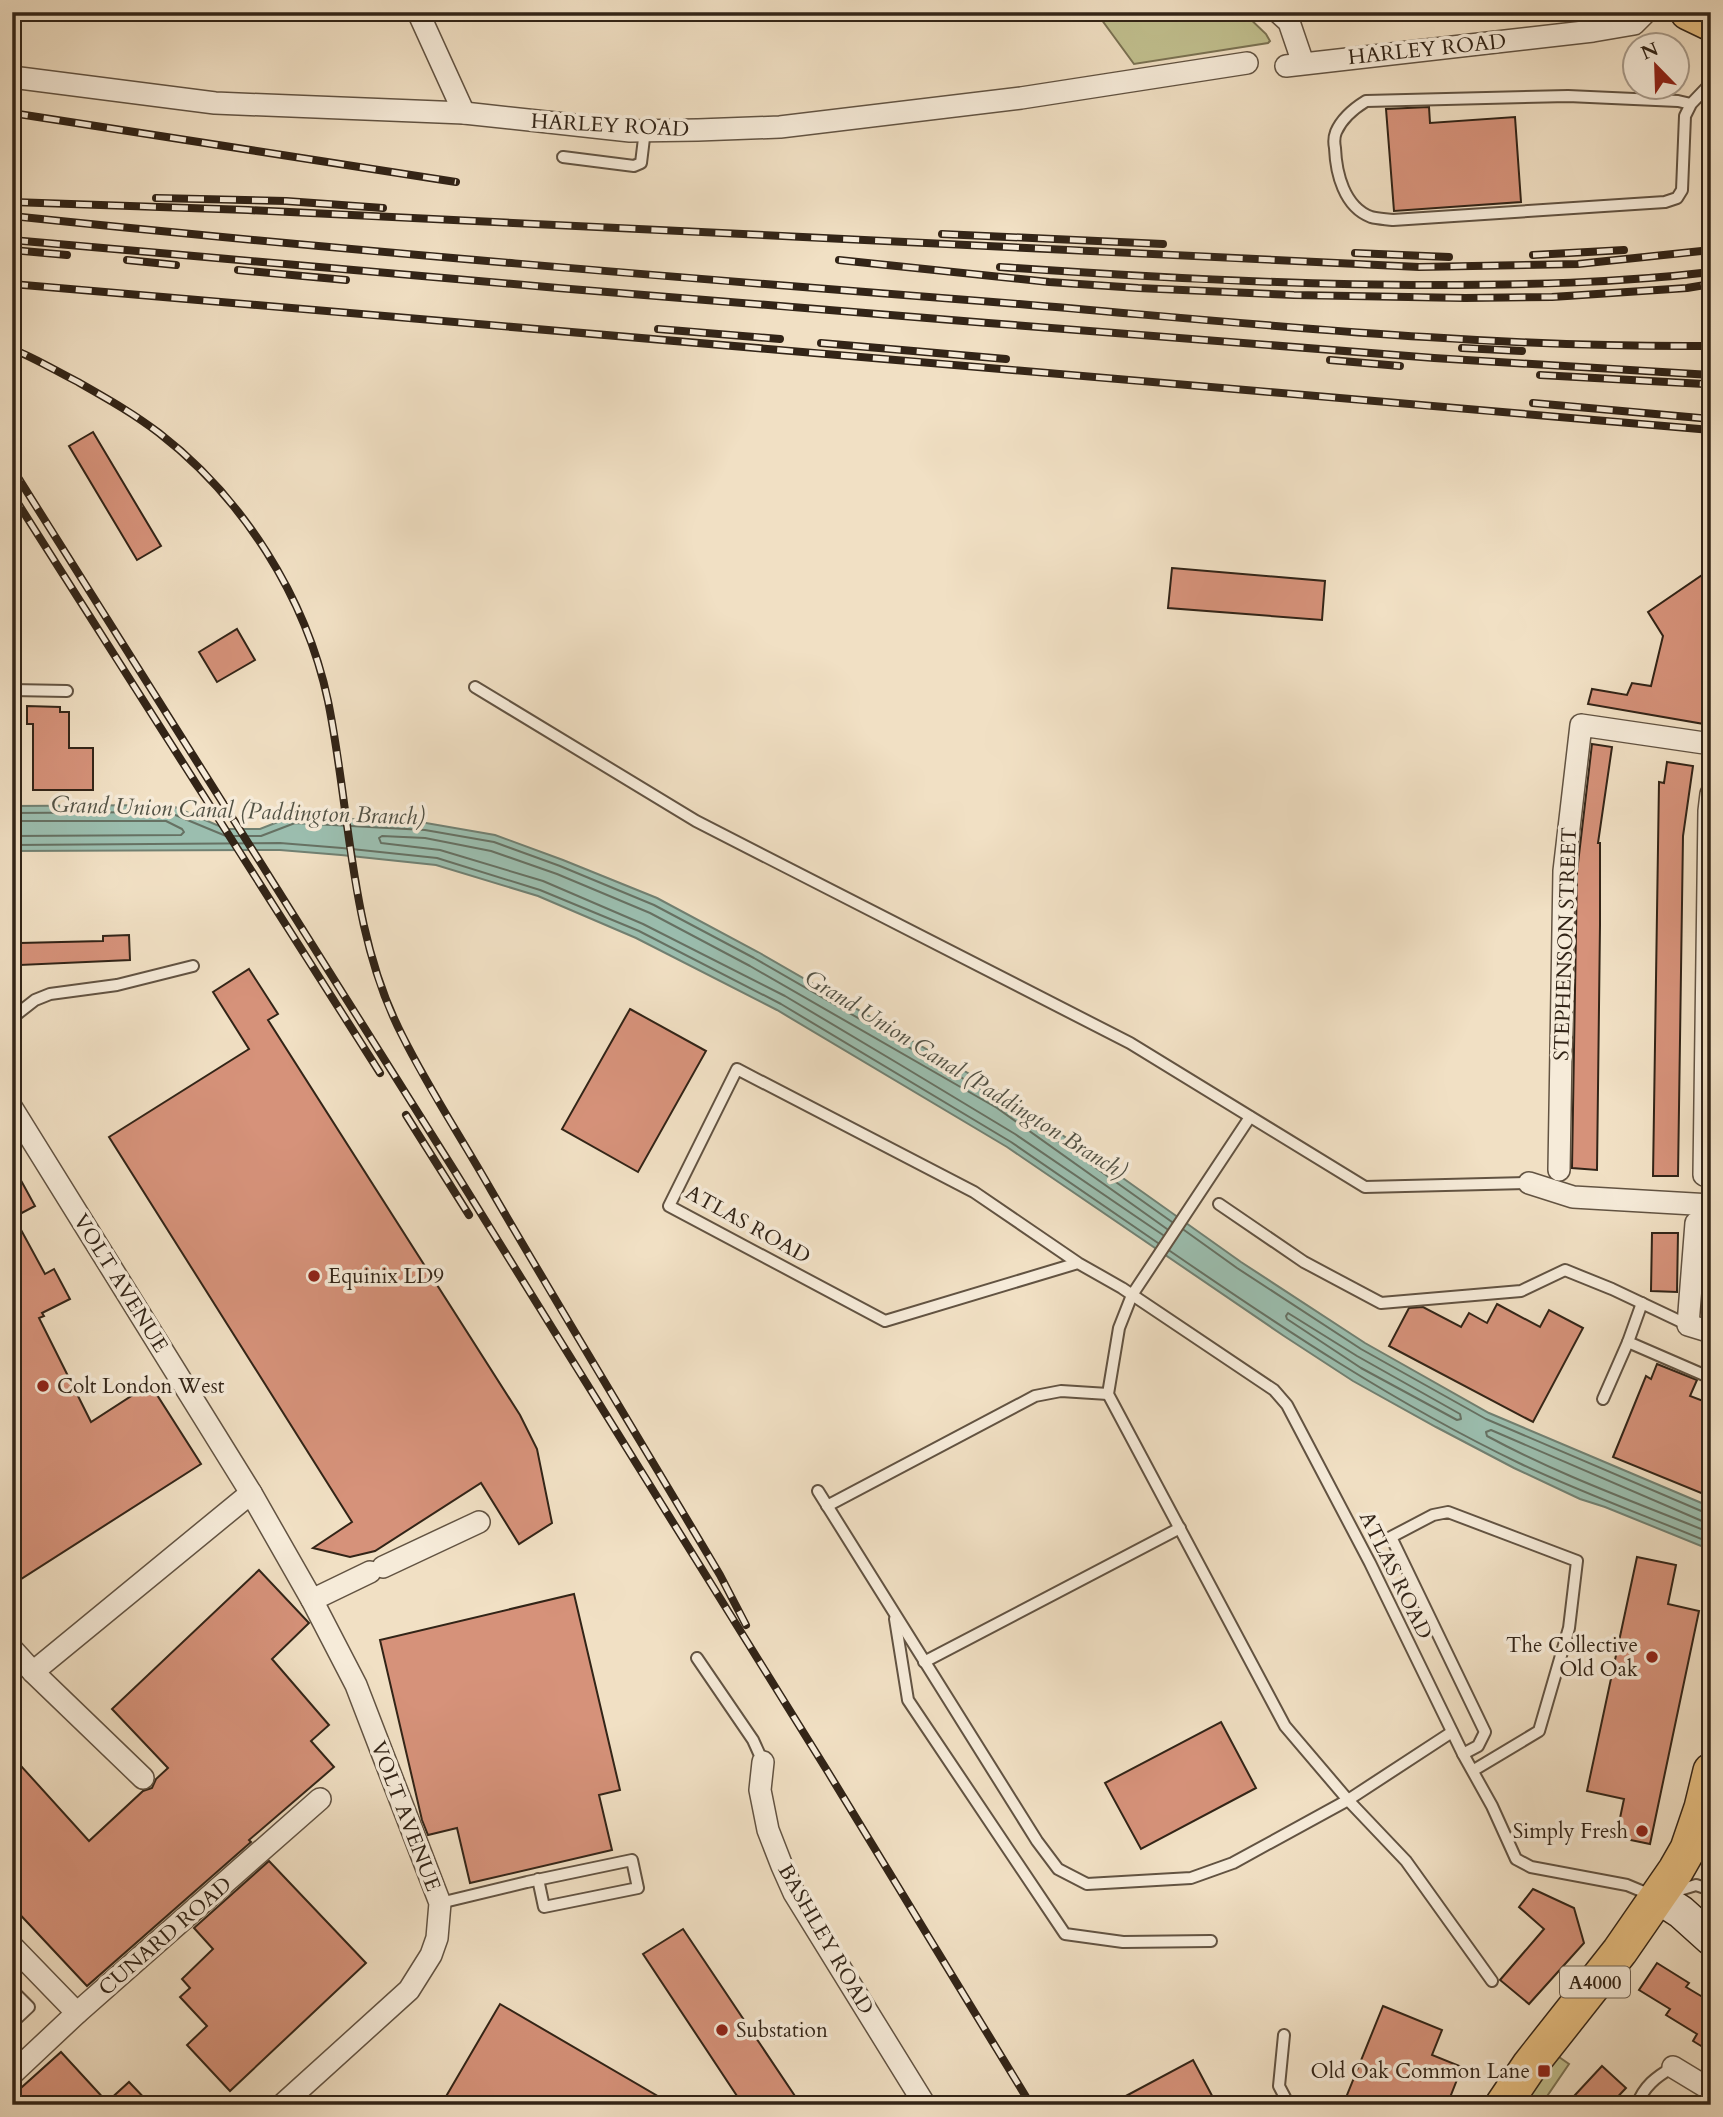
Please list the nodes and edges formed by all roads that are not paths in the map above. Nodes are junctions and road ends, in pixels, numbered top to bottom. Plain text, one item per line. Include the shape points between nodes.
1 (418, 12) edge
2 (1278, 12) edge
3 (1646, 12) edge
4 (1688, 12) edge
5 (1711, 23) edge
6 (1247, 63) dead end
7 (12, 78) edge
8 (1711, 83) edge
9 (1691, 104) junction
10 (464, 113) junction
11 (645, 130) junction
12 (563, 157) dead end
13 (475, 687) dead end
14 (12, 690) edge
15 (67, 691) dead end
16 (1711, 744) edge
17 (1711, 794) edge
18 (193, 966) dead end
19 (12, 1018) edge
20 (12, 1108) edge
21 (1250, 1117) junction
22 (1559, 1170) dead end
23 (1704, 1175) dead end
24 (1529, 1183) joint
25 (1219, 1204) dead end
26 (1711, 1205) edge
27 (1696, 1223) dead end
28 (1077, 1263) junction
29 (1135, 1291) junction
30 (1642, 1303) junction
31 (1688, 1325) junction
32 (1711, 1332) edge
33 (1628, 1342) junction
34 (1711, 1378) edge
35 (1108, 1394) junction
36 (1602, 1399) dead end
37 (818, 1491) dead end
38 (251, 1493) junction
39 (827, 1506) junction
40 (479, 1522) dead end
41 (1180, 1528) junction
42 (313, 1600) junction
43 (894, 1613) junction
44 (12, 1649) edge
45 (697, 1658) dead end
46 (924, 1662) junction
47 (33, 1672) junction
48 (1452, 1732) junction
49 (1464, 1754) junction
50 (763, 1762) joint
51 (1474, 1770) junction
52 (1711, 1771) edge
53 (143, 1778) dead end
54 (320, 1800) dead end
55 (1348, 1800) junction
56 (538, 1879) junction
57 (1711, 1890) edge
58 (1658, 1897) junction
59 (440, 1903) junction
60 (1711, 1940) edge
61 (1211, 1941) dead end
62 (12, 1946) edge
63 (1492, 1981) dead end
64 (12, 1990) edge
65 (77, 2013) junction
66 (12, 2023) edge
67 (1284, 2035) dead end
68 (1673, 2067) joint
69 (12, 2074) edge
70 (1711, 2090) edge
71 (282, 2105) edge
72 (925, 2105) edge
73 (1289, 2105) edge
74 (1503, 2105) edge
75 (1637, 2105) edge

1 - 10 street
2 - 3 street, HARLEY ROAD via 1289,22 1294,65 1593,31 1634,24
4 - 5 main road
6 - 11 street, HARLEY ROAD via 1021,99 780,127
7 - 10 street, HARLEY ROAD via 215,103
8 - 9 lane
9 - 9 lane via 1568,96 1366,101 1352,110 1334,135 1335,157 1347,196 1366,214 1382,219 1665,202 1677,198 1682,190 1685,116
10 - 11 street, HARLEY ROAD
11 - 12 lane via 641,163 634,166
13 - 21 lane via 696,821 1130,1043
14 - 15 lane
16 - 22 street, STEPHENSON STREET via 1581,724 1564,871
17 - 23 street
18 - 19 lane via 117,985 50,994
20 - 38 street, VOLT AVENUE
21 - 24 lane via 1365,1187
21 - 29 lane
24 - 26 street via 1573,1198
25 - 30 lane via 1304,1262 1381,1303 1521,1291 1564,1270
27 - 31 street
28 - 28 lane, ATLAS ROAD via 885,1321 669,1206 737,1069 974,1192
28 - 29 lane, ATLAS ROAD
29 - 35 lane via 1119,1328
29 - 48 lane, ATLAS ROAD via 1274,1390 1287,1405
30 - 31 lane
30 - 33 lane
31 - 32 street
33 - 34 lane
33 - 36 lane
35 - 39 lane via 1061,1391 1035,1395
35 - 41 lane
37 - 39 lane
38 - 42 street, VOLT AVENUE
38 - 47 street
39 - 43 lane
40 - 42 street
41 - 46 lane
41 - 55 lane via 1285,1726
42 - 59 street, VOLT AVENUE via 356,1685
43 - 46 lane
43 - 61 lane via 908,1699 1065,1934 1123,1942
44 - 47 street
45 - 50 lane via 754,1740
46 - 55 lane via 1051,1860 1058,1869 1087,1884 1191,1878 1233,1863
47 - 53 street
48 - 49 lane, ATLAS ROAD
48 - 55 lane
49 - 51 lane, ATLAS ROAD
49 - 51 lane via 1478,1746 1485,1732 1391,1536 1448,1512 1577,1561 1570,1628 1539,1731
50 - 72 street, BASHLEY ROAD via 760,1790 765,1817 790,1884
51 - 58 lane, ATLAS ROAD via 1516,1858 1531,1867 1628,1885
52 - 58 main road, A4000 via 1688,1849
54 - 65 street, CUNARD ROAD
55 - 63 lane via 1406,1861
56 - 56 lane via 632,1860 638,1888 544,1908
56 - 59 lane
57 - 58 lane via 1696,1885
58 - 60 street
58 - 74 main road, A4000
59 - 71 street, VOLT AVENUE via 431,1955 409,1990
62 - 65 street
64 - 66 lane via 29,2007
65 - 69 street, CUNARD ROAD
67 - 73 lane via 1279,2086
68 - 70 street
68 - 75 lane via 1656,2077

